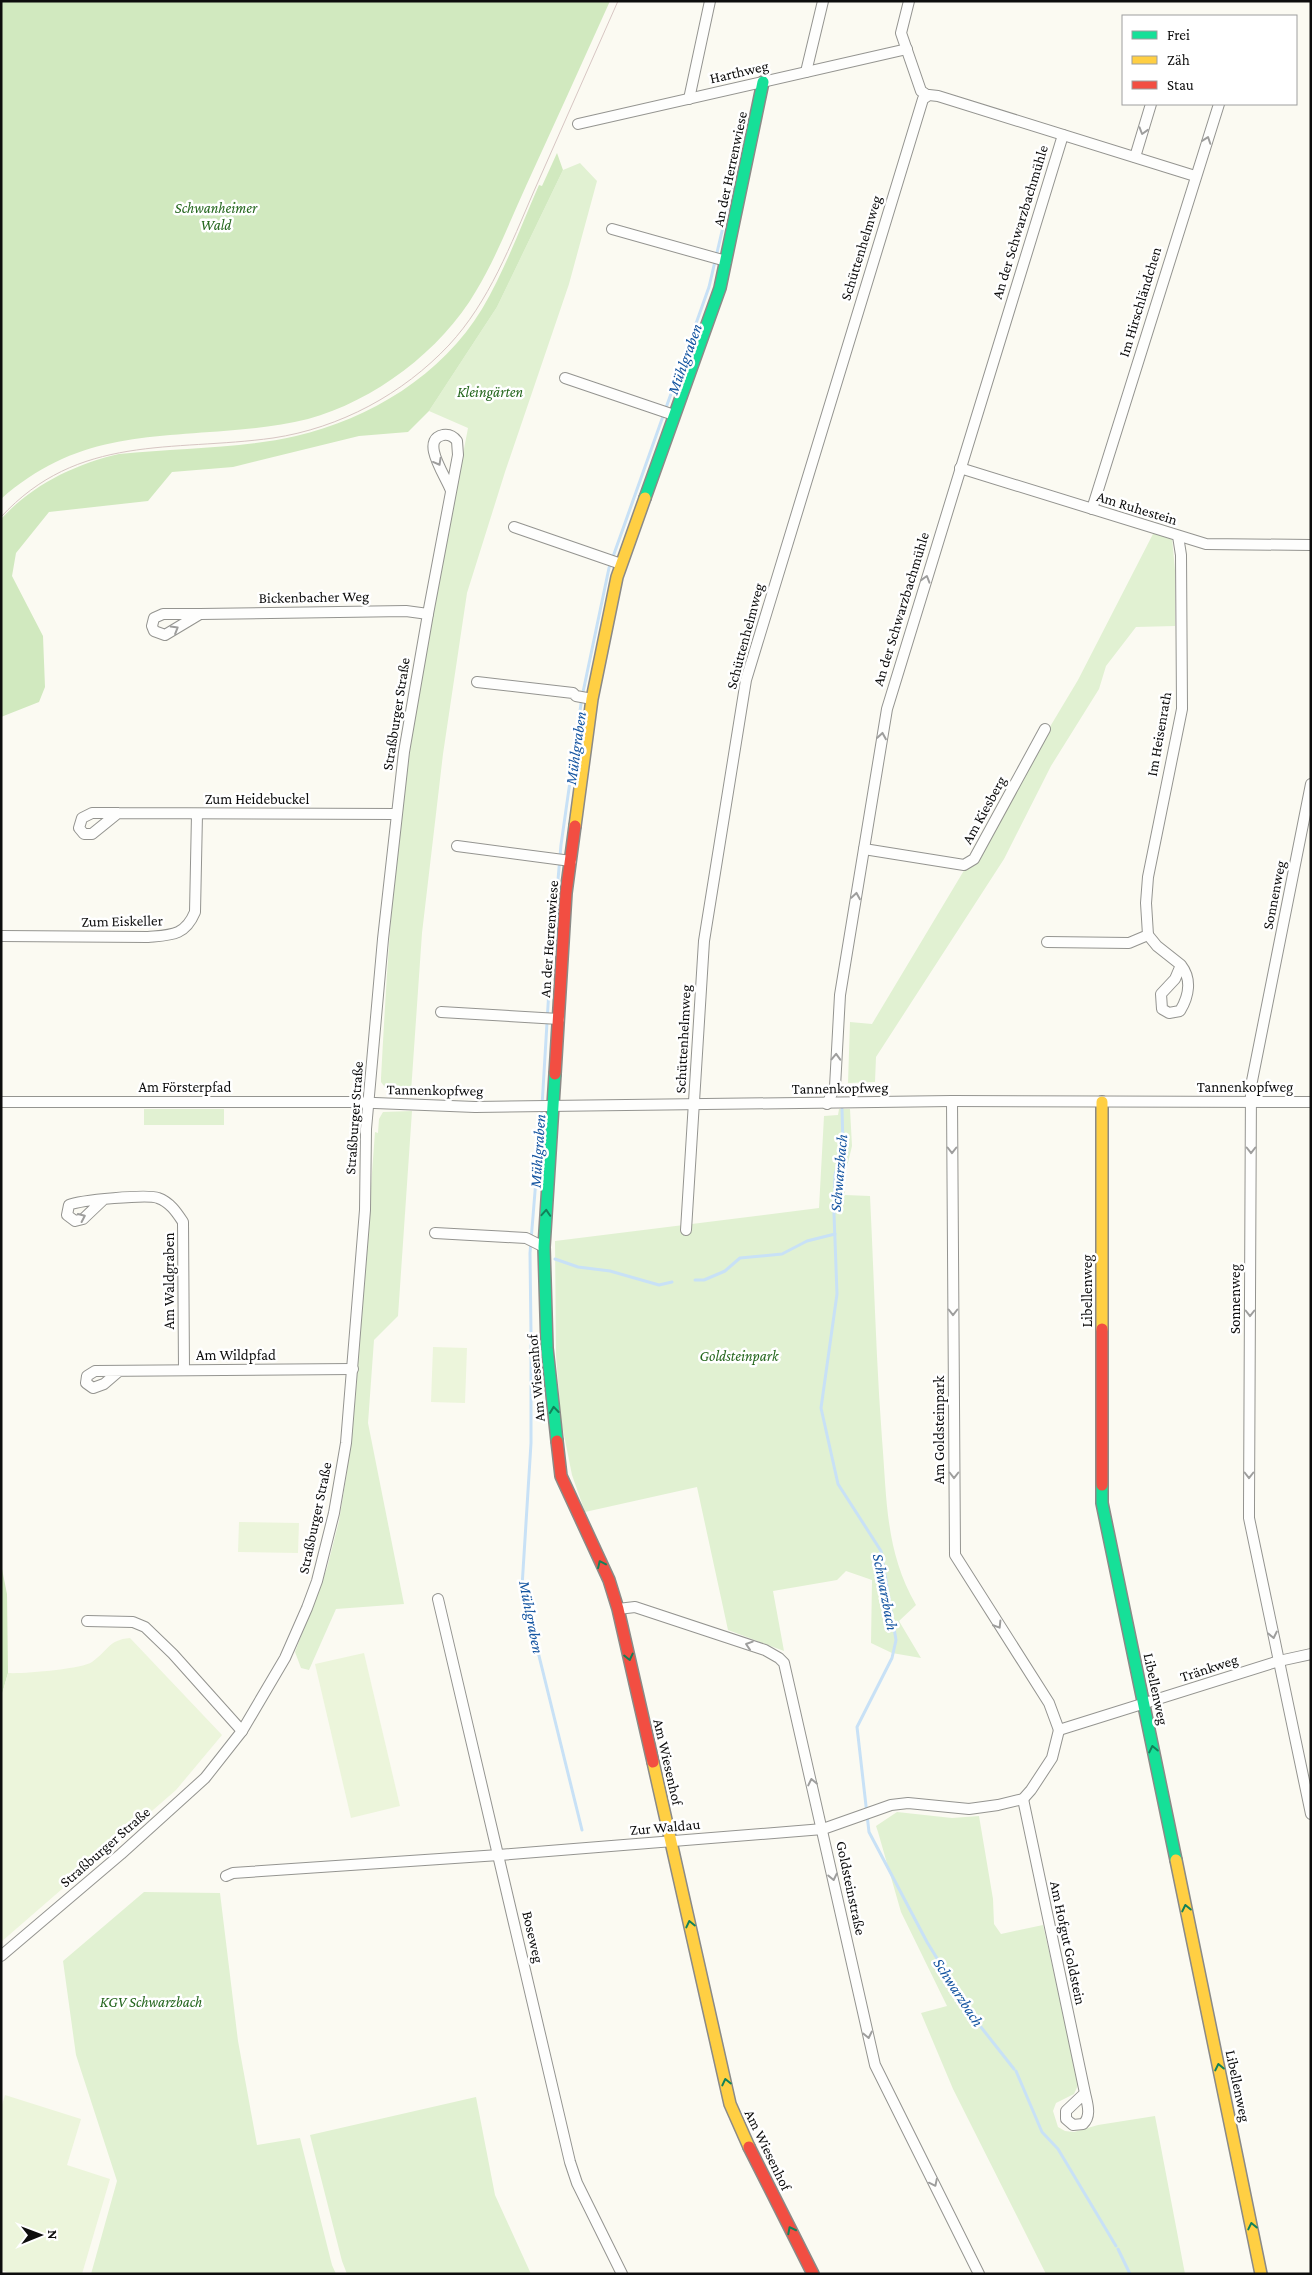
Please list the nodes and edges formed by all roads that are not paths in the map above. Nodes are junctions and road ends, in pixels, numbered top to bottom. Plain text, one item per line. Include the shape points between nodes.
1 (710, 1) edge
2 (823, 1) edge
3 (909, 1) edge
4 (907, 49) junction
5 (806, 72) junction
6 (763, 82) junction
7 (925, 97) junction
8 (690, 99) junction
9 (1151, 105) edge
10 (1219, 105) edge
11 (578, 124) dead end
12 (1063, 135) junction
13 (1135, 157) junction
14 (1195, 176) junction
15 (612, 229) dead end
16 (723, 260) junction
17 (565, 378) dead end
18 (672, 415) junction
19 (960, 468) junction
20 (451, 491) junction
21 (1092, 510) junction
22 (514, 527) dead end
23 (1178, 536) junction
24 (1311, 545) edge
25 (615, 562) junction
26 (200, 614) dead end
27 (428, 614) junction
28 (477, 682) dead end
29 (590, 698) junction
30 (1045, 730) dead end
31 (1311, 784) edge
32 (118, 813) dead end
33 (197, 814) junction
34 (396, 814) junction
35 (456, 846) dead end
36 (864, 849) junction
37 (564, 860) junction
38 (1148, 934) junction
39 (1, 936) edge
40 (1047, 942) dead end
41 (1181, 965) dead end
42 (441, 1012) dead end
43 (556, 1019) junction
44 (952, 1101) junction
45 (1251, 1101) junction
46 (1, 1102) edge
47 (1102, 1102) junction
48 (1311, 1102) edge
49 (369, 1103) junction
50 (554, 1104) junction
51 (694, 1104) junction
52 (827, 1104) junction
53 (103, 1200) dead end
54 (686, 1230) dead end
55 (435, 1233) dead end
56 (544, 1247) junction
57 (353, 1369) junction
58 (184, 1370) junction
59 (118, 1372) dead end
60 (438, 1598) dead end
61 (618, 1609) junction
62 (87, 1621) dead end
63 (1311, 1654) edge
64 (1279, 1662) junction
65 (1144, 1704) junction
66 (1059, 1730) junction
67 (242, 1731) junction
68 (1023, 1799) junction
69 (1311, 1814) edge
70 (823, 1829) junction
71 (671, 1842) junction
72 (499, 1855) junction
73 (226, 1876) dead end
74 (1, 1956) edge
75 (1085, 2093) dead end
76 (622, 2274) edge
77 (812, 2274) edge
78 (979, 2274) edge
79 (1262, 2274) edge

1 - 8 street
2 - 5 street
3 - 4 street via 901,33
4 - 5 street, Harthweg
4 - 7 street
5 - 6 street, Harthweg
6 - 8 street, Harthweg
6 - 16 street, An der Herrenwiese
7 - 12 street, An der Schwarzbachmühle via 938,96
7 - 51 street, Schüttenhelmweg via 749,666 704,942
8 - 11 street, Harthweg
9 -> 13 street
14 -> 10 street, Im Hirschländchen
12 - 13 street, An der Schwarzbachmühle
12 - 19 street, An der Schwarzbachmühle
13 - 14 street, An der Schwarzbachmühle
14 - 21 street, Im Hirschländchen
15 - 16 street
16 - 18 street, An der Herrenwiese via 720,288
17 - 18 street
18 - 25 street, An der Herrenwiese
19 - 21 street, Am Ruhestein
36 -> 19 street, An der Schwarzbachmühle via 887,709
20 -> 20 street, Straßburger Straße via 459,446 454,438 442,435 432,446 433,453
20 - 27 street, Straßburger Straße
21 - 23 street, Am Ruhestein
22 - 25 street
23 - 24 street, Am Ruhestein via 1206,544
23 - 38 street, Im Heisenrath via 1181,555 1182,709 1148,877
25 - 29 street, An der Herrenwiese via 617,577
26 - 27 street, Bickenbacher Weg via 406,611
27 - 34 street, Straßburger Straße
28 - 29 street
29 - 37 street, An der Herrenwiese
30 - 36 street, Am Kiesberg via 974,859 964,865
31 - 45 street, Sonnenweg via 1251,1086
32 - 33 street, Zum Heidebuckel
33 - 34 street, Zum Heidebuckel
33 - 39 street, Zum Eiskeller via 195,912 182,930 171,935 146,937
34 - 49 street, Straßburger Straße
35 - 37 street, An der Herrenwiese
52 -> 36 street, An der Schwarzbachmühle via 835,1087 840,995
37 - 43 street, An der Herrenwiese via 566,893
38 - 40 street via 1129,942
38 - 41 street via 1157,946
42 - 43 street, An der Herrenwiese
43 - 50 street, An der Herrenwiese
44 - 47 street, Tannenkopfweg
44 - 52 street, Tannenkopfweg
44 -> 66 street, Am Goldsteinpark via 955,1556 1049,1703
45 - 47 street, Tannenkopfweg
45 - 48 street, Tannenkopfweg
45 -> 64 street, Sonnenweg via 1249,1512
46 - 49 street, Am Försterpfad
47 - 65 street, Libellenweg via 1102,1503
49 - 50 street, Tannenkopfweg
49 - 57 street, Straßburger Straße
50 - 51 street, Tannenkopfweg
56 -> 50 street, Am Wiesenhof
51 - 52 street, Tannenkopfweg
51 - 54 street, Schüttenhelmweg
53 - 58 street, Am Waldgraben via 158,1198 173,1208 183,1222
55 - 56 street via 526,1238
61 -> 56 street, Am Wiesenhof via 609,1580 561,1476 547,1348
57 - 58 street, Am Wildpfad
57 - 67 street, Straßburger Straße via 340,1477 317,1581 285,1658
58 - 59 street, Am Wildpfad
60 - 72 street, Boseweg
70 -> 61 street, Goldsteinstraße via 787,1669 780,1658 765,1650 635,1607
61 -> 71 street, Am Wiesenhof
62 - 67 street via 133,1622 145,1627
63 - 64 street, Tränkweg
64 - 65 street, Tränkweg
64 - 69 street, Sonnenweg
65 - 66 street, Tränkweg
79 -> 65 street, Libellenweg
66 - 68 street via 1052,1758
67 - 74 street, Straßburger Straße via 191,1792
68 - 70 street, Zur Waldau via 969,1809 908,1803 892,1805
68 - 75 street, Am Hofgut Goldstein
70 - 71 street, Zur Waldau
70 -> 78 street, Goldsteinstraße via 875,2065
71 - 72 street, Zur Waldau
77 -> 71 street, Am Wiesenhof via 733,2110
72 - 73 street, Zur Waldau via 344,1864
72 - 76 street, Boseweg via 570,2162

